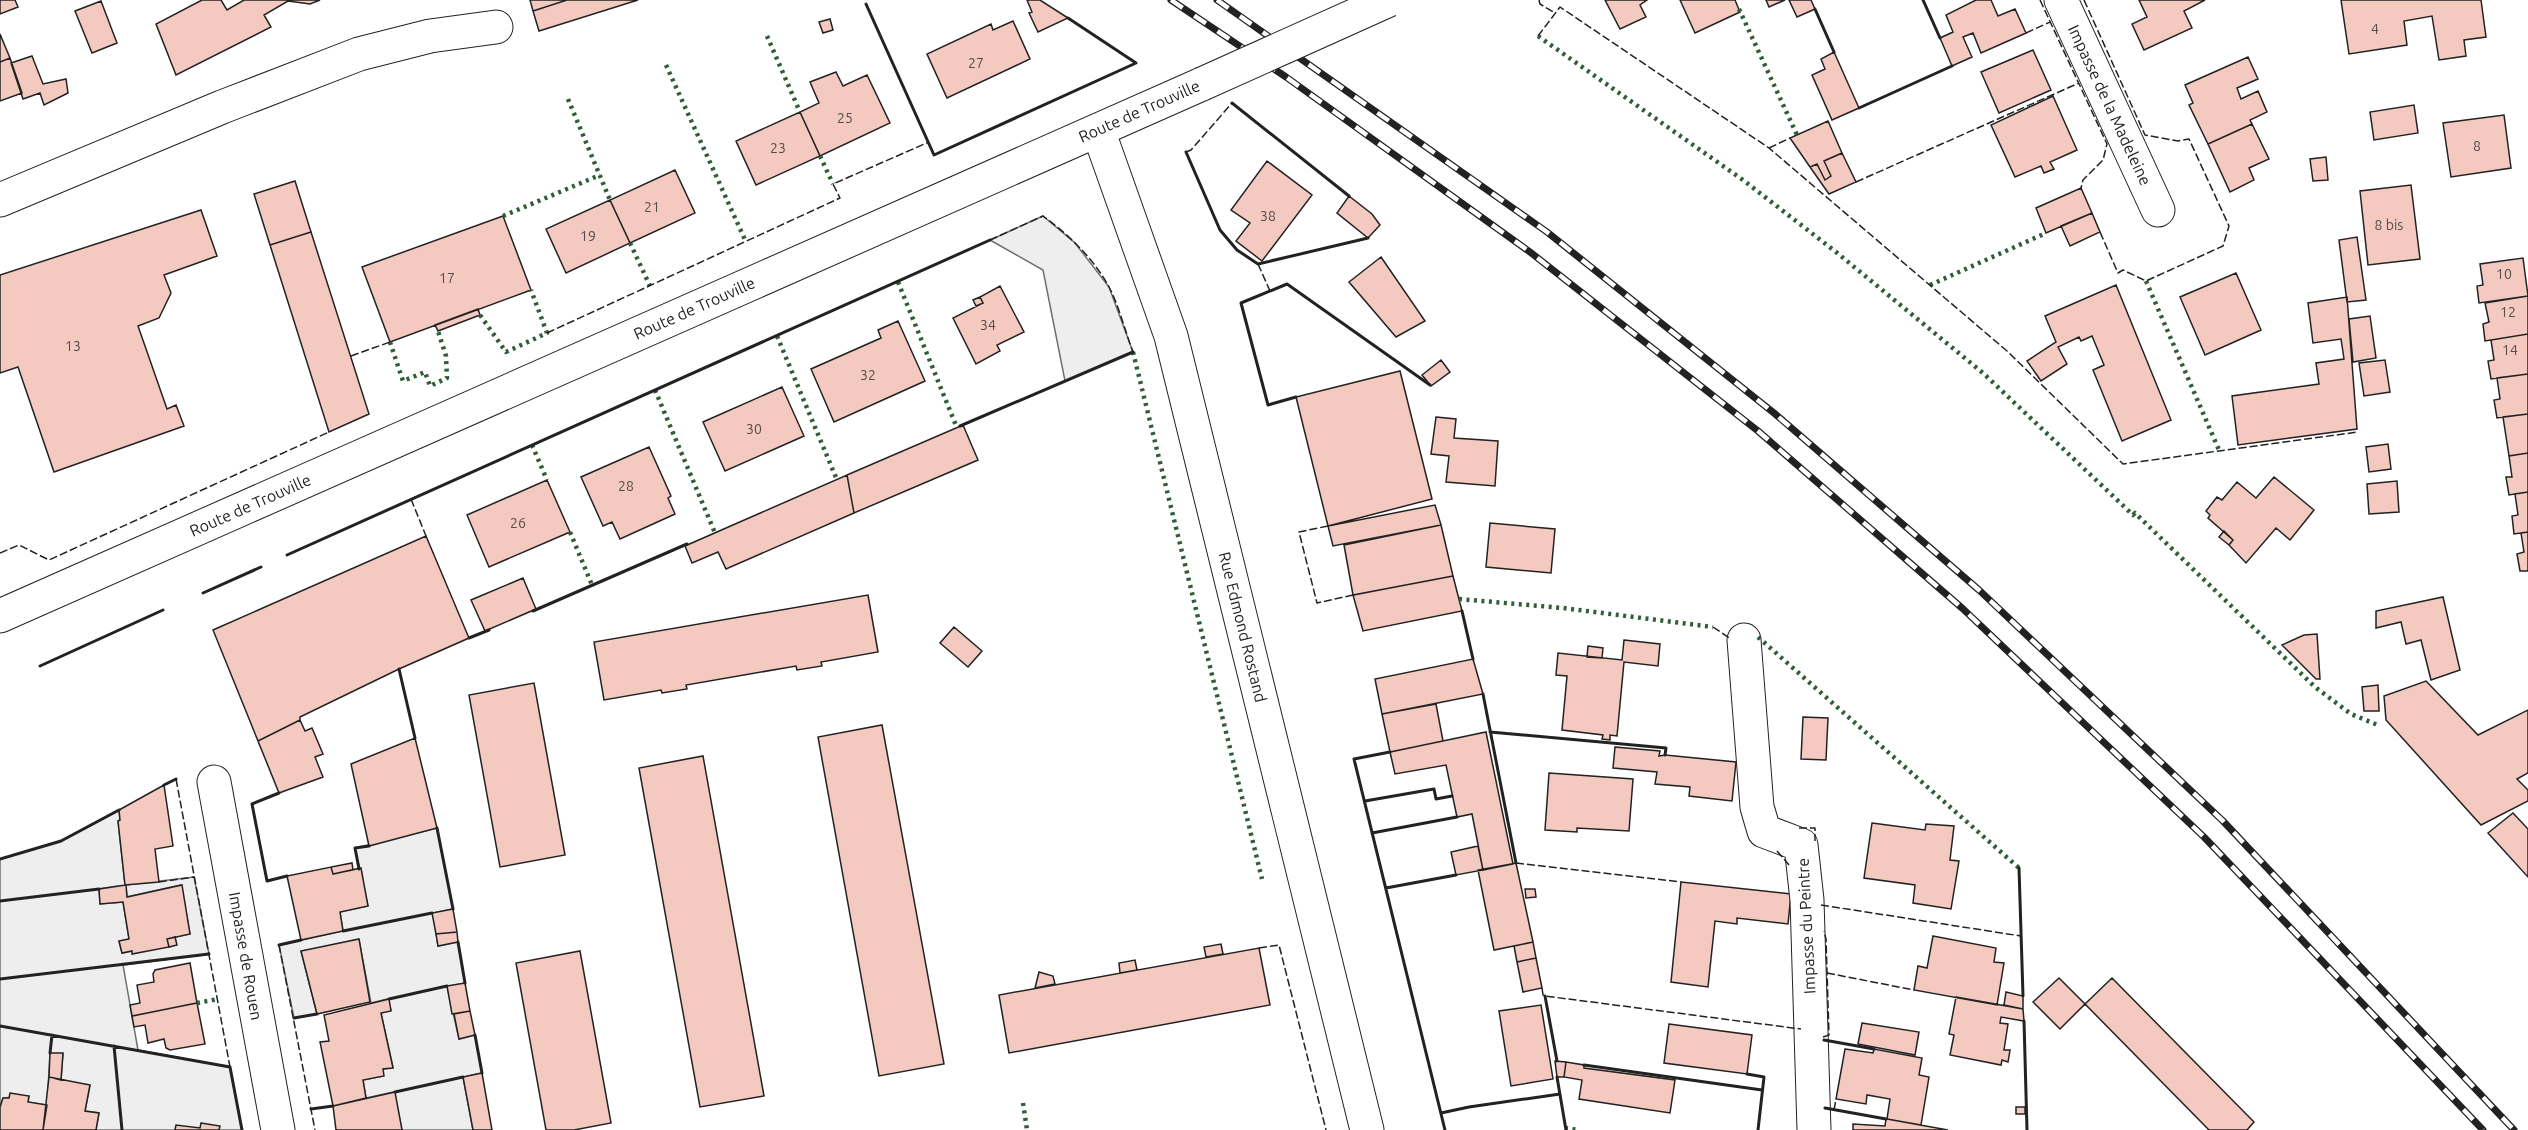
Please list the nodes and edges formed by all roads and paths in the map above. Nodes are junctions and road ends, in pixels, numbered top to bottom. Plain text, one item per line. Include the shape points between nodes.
1 (1389, 0) edge
2 (2061, 0) edge
3 (496, 27) dead end
4 (1098, 130) junction
5 (0, 200) edge
6 (2158, 210) dead end
7 (0, 616) edge
8 (1744, 640) dead end
9 (214, 782) dead end
10 (278, 1130) edge
11 (1367, 1130) edge
12 (1814, 1130) edge

1 - 4 main road, Route de Trouville, bridge
2 - 6 main road, Impasse de la Madeleine
3 - 5 main road via 430,36 359,54
4 - 7 main road, Route de Trouville
4 - 11 main road, Rue Edmond Rostand via 1171,336
8 - 12 main road, Impasse du Peintre via 1757,807 1764,831 1801,845 1807,900
9 - 10 main road, Impasse de Rouen

